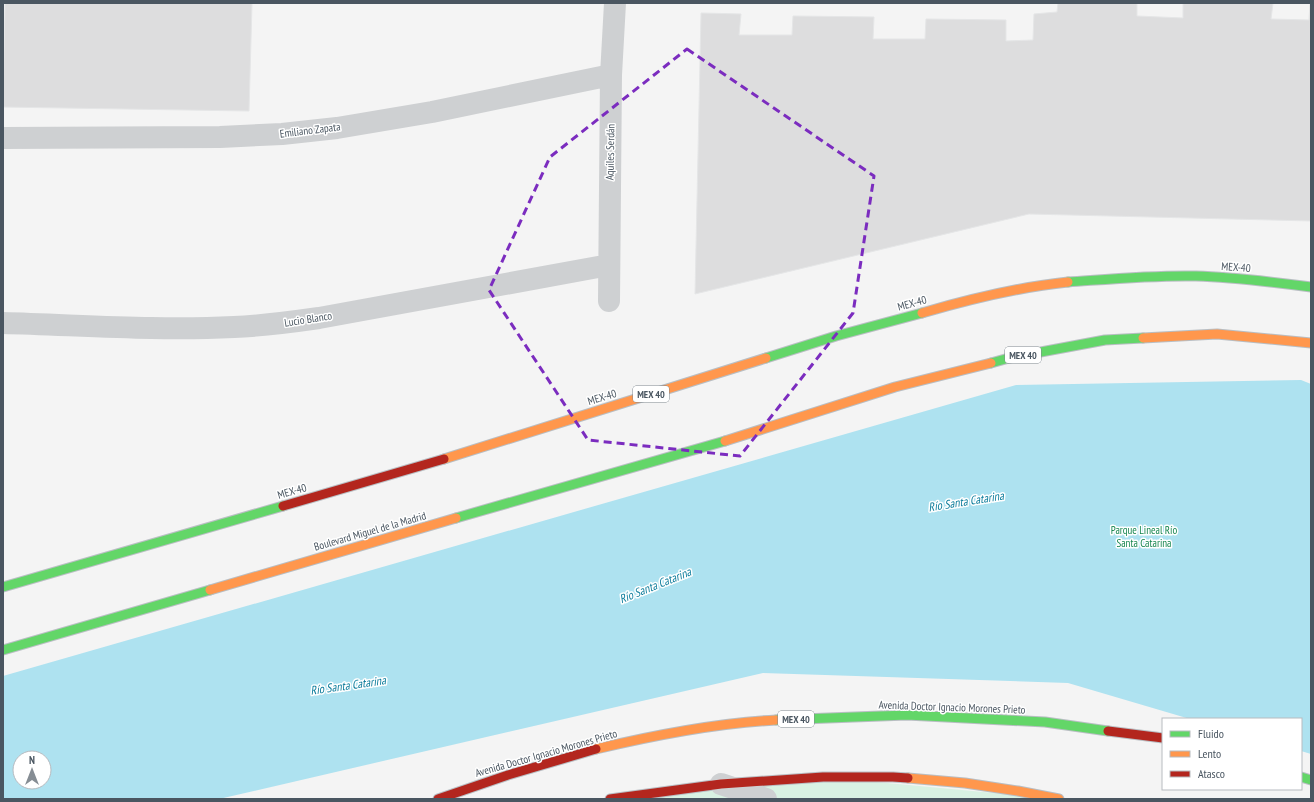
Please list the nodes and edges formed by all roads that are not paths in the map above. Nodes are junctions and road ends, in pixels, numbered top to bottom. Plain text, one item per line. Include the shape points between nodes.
1 (615, 3) edge
2 (611, 75) junction
3 (3, 138) edge
4 (609, 265) junction
5 (1311, 287) edge
6 (609, 301) dead end
7 (3, 323) edge
8 (1311, 343) edge
9 (3, 587) edge
10 (3, 650) edge
11 (1162, 738) edge
12 (721, 784) junction
13 (438, 799) edge
14 (610, 799) edge
15 (766, 799) edge
16 (1059, 799) edge

1 - 2 street, Aquiles Serdán
2 - 3 street, Emiliano Zapata via 432,112 337,128 282,134
2 - 4 street, Aquiles Serdán
4 - 6 street, Aquiles Serdán
4 - 7 street, Lucio Blanco via 274,324 178,328
5 - 9 highway, MEX-40 / MEX 40 via 1261,280 1128,277 1051,284 971,299 836,336 392,475
8 - 10 highway, Boulevard Miguel de la Madrid / MEX 40 via 1217,334 1105,340 1009,358 895,386 744,435
11 - 13 highway, Avenida Doctor Ignacio Morones Prieto / MEX 40 via 1045,722 907,715 755,721 646,737 584,752
12 - 14 highway
12 - 15 street
12 - 16 highway via 823,777 893,777 965,783

